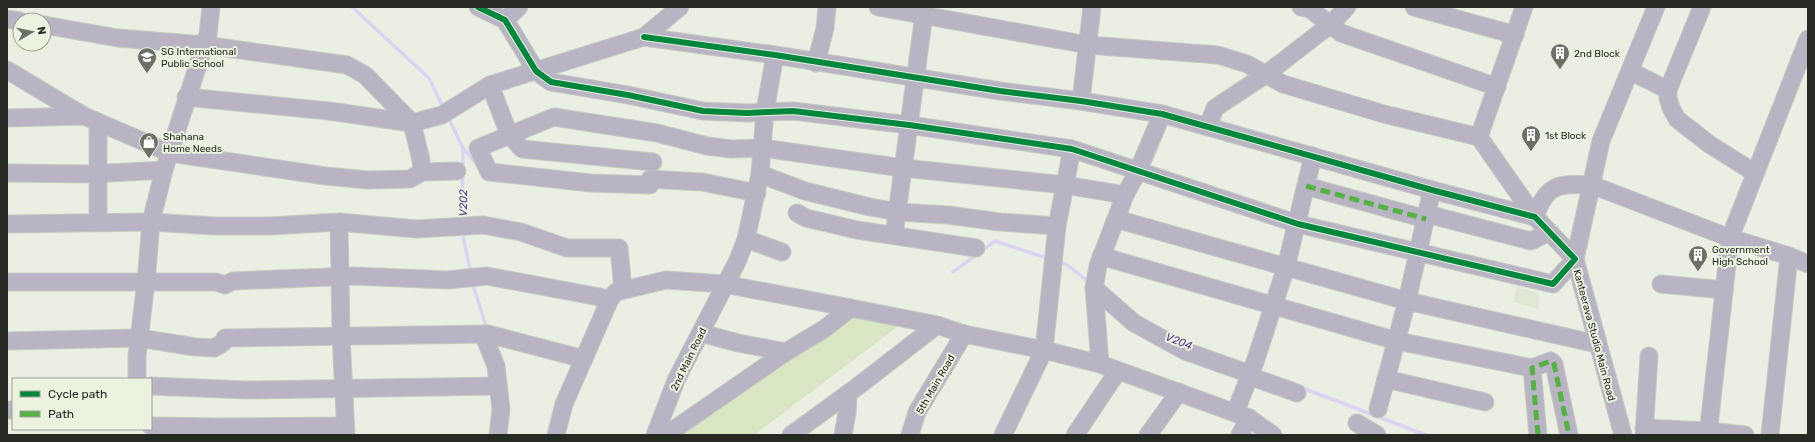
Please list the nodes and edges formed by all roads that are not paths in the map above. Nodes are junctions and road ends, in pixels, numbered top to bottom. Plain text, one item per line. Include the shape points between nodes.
1 (211, 7) edge
2 (478, 7) edge
3 (519, 7) edge
4 (680, 7) edge
5 (827, 7) edge
6 (878, 7) edge
7 (1092, 7) edge
8 (1301, 7) edge
9 (1348, 7) edge
10 (1414, 7) edge
11 (1524, 7) edge
12 (1656, 7) edge
13 (1702, 7) edge
14 (924, 11) edge
15 (505, 20) junction
16 (1331, 24) junction
17 (52, 26) edge
18 (1515, 35) junction
19 (644, 37) junction
20 (1808, 39) edge
21 (204, 45) junction
22 (1088, 46) junction
23 (776, 55) junction
24 (816, 62) junction
25 (7, 70) edge
26 (536, 71) junction
27 (1630, 71) junction
28 (1265, 75) junction
29 (915, 78) junction
30 (490, 85) junction
31 (1497, 87) junction
32 (1668, 90) junction
33 (186, 97) junction
34 (1081, 101) junction
35 (765, 111) junction
36 (1162, 114) junction
37 (7, 118) edge
38 (1211, 118) dead end
39 (91, 119) junction
40 (412, 123) junction
41 (909, 125) junction
42 (657, 133) junction
43 (509, 134) junction
44 (1479, 137) junction
45 (762, 148) junction
46 (1072, 149) junction
47 (170, 153) junction
48 (1313, 156) junction
49 (653, 162) junction
50 (903, 168) junction
51 (164, 170) junction
52 (457, 171) dead end
53 (1138, 171) junction
54 (422, 172) junction
55 (7, 173) edge
56 (1755, 173) junction
57 (97, 174) junction
58 (760, 174) junction
59 (1065, 185) junction
60 (1592, 185) junction
61 (650, 186) junction
62 (1306, 186) junction
63 (1432, 190) junction
64 (1125, 195) junction
65 (755, 204) junction
66 (898, 212) junction
67 (797, 213) dead end
68 (1426, 217) junction
69 (1535, 217) junction
70 (1116, 219) junction
71 (98, 222) junction
72 (151, 222) junction
73 (339, 222) junction
74 (7, 224) edge
75 (1298, 224) junction
76 (1057, 226) junction
77 (1549, 232) junction
78 (894, 235) junction
79 (1730, 238) junction
80 (746, 239) junction
81 (976, 248) dead end
82 (782, 252) dead end
83 (1418, 253) junction
84 (1101, 256) junction
85 (1789, 256) junction
86 (1575, 259) junction
87 (1808, 264) edge
88 (1286, 267) junction
89 (341, 277) junction
90 (7, 282) edge
91 (146, 282) junction
92 (724, 284) junction
93 (1095, 284) junction
94 (1661, 284) dead end
95 (1724, 290) junction
96 (617, 294) junction
97 (1407, 301) junction
98 (1273, 306) junction
99 (851, 308) junction
100 (937, 325) junction
101 (701, 333) junction
102 (483, 334) junction
103 (964, 334) junction
104 (341, 335) junction
105 (139, 338) junction
106 (7, 341) edge
107 (1397, 341) junction
108 (1597, 344) junction
109 (1044, 350) junction
110 (786, 352) junction
111 (1649, 356) dead end
112 (584, 360) junction
113 (1100, 364) junction
114 (1532, 368) junction
115 (1118, 371) junction
116 (1251, 371) junction
117 (137, 378) edge
118 (1386, 379) junction
119 (152, 386) edge
120 (498, 386) junction
121 (343, 389) junction
122 (1179, 392) junction
123 (1297, 392) dead end
124 (848, 394) junction
125 (1485, 402) dead end
126 (1378, 409) dead end
127 (1242, 415) junction
128 (1357, 423) dead end
129 (152, 426) edge
130 (345, 430) edge
131 (220, 431) edge
132 (277, 431) edge
133 (1644, 431) edge
134 (1708, 433) edge
135 (498, 435) edge
136 (556, 435) edge
137 (655, 435) edge
138 (666, 435) edge
139 (791, 435) edge
140 (843, 435) edge
141 (910, 435) edge
142 (1004, 435) edge
143 (1075, 435) edge
144 (1148, 435) edge
145 (1240, 435) edge
146 (1273, 435) edge
147 (1377, 435) edge
148 (1538, 435) edge
149 (1569, 435) edge
150 (1623, 435) edge
151 (1745, 435) edge
152 (1770, 435) edge

1 - 21 street
2 - 15 street
3 - 15 street
4 - 19 street
5 - 24 street via 825,28
6 - 14 street
7 - 22 street
8 - 16 street via 1310,9
9 - 16 street
10 - 18 street
11 - 18 street
12 - 27 street, Kanteerava Studio Main Road
13 - 32 street
14 - 22 street
14 - 29 street
15 - 26 street
16 - 28 street
16 - 31 street via 1341,33 1366,43
17 - 21 street via 118,38
18 - 31 street
19 - 23 street
19 - 26 street
20 - 56 street
21 - 33 street
21 - 40 street via 347,65 365,76
22 - 28 street via 1218,55 1247,64
22 - 34 street
23 - 24 street
23 - 35 street, 2nd Main Road
24 - 29 street
25 - 39 street
26 - 30 street
26 - 35 street via 551,82 702,111
27 - 32 street
27 - 60 street, Kanteerava Studio Main Road via 1601,141
28 - 38 street via 1215,108
28 - 44 street via 1283,84 1384,114
29 - 34 street
29 - 41 street
30 - 40 street via 442,115
30 - 43 street
31 - 44 street
32 - 56 street via 1671,108 1677,119 1709,144
33 - 40 street via 329,111
33 - 47 street
34 - 36 street
35 - 41 street via 792,111
35 - 45 street, 2nd Main Road
36 - 48 street
36 - 53 street
37 - 39 street
39 - 47 street
39 - 57 street
40 - 54 street
41 - 46 street
41 - 50 street
42 - 43 street via 554,116
42 - 45 street via 707,146 731,149
42 - 49 street
43 - 49 street via 522,149
43 - 61 street via 478,148 489,172 591,183
44 - 69 street
45 - 50 street
45 - 58 street, 2nd Main Road
46 - 53 street
46 - 59 street
47 - 51 street
47 - 54 street via 368,180 410,178
48 - 62 street
48 - 63 street
49 - 61 street
50 - 59 street
50 - 66 street
51 - 57 street
51 - 72 street
52 - 54 street
53 - 64 street
53 - 75 street
55 - 57 street
56 - 79 street
57 - 71 street
58 - 65 street, 2nd Main Road
58 - 66 street via 805,192
59 - 64 street
59 - 76 street
60 - 69 street via 1570,184 1548,192 1540,202
60 - 79 street
60 - 86 street, Kanteerava Studio Main Road
61 - 65 street via 702,182
62 - 68 street
62 - 75 street
63 - 68 street
63 - 69 street
64 - 70 street
65 - 80 street, 2nd Main Road
66 - 76 street
66 - 78 street
67 - 78 street via 806,218 857,230
68 - 77 street via 1531,241
68 - 83 street
69 - 77 street
70 - 84 street
70 - 88 street
71 - 72 street
71 - 74 street
72 - 73 street via 215,226
72 - 91 street
73 - 89 street
73 - 96 street via 416,229 483,225 521,232 567,248 619,248
75 - 83 street
75 - 88 street
76 - 109 street
77 - 86 street
78 - 81 street
79 - 85 street
79 - 95 street
80 - 82 street
80 - 92 street, 2nd Main Road via 737,262
83 - 86 street via 1553,284
83 - 97 street
84 - 93 street
84 - 98 street
85 - 87 street
85 - 152 street
86 - 108 street, Kanteerava Studio Main Road
88 - 97 street
88 - 98 street
89 - 91 street via 225,284
89 - 96 street via 447,280 487,276
89 - 104 street
90 - 91 street
91 - 105 street
92 - 96 street via 666,280
92 - 99 street
92 - 101 street, 2nd Main Road
93 - 113 street
93 - 116 street via 1134,323 1185,351
94 - 95 street
95 - 134 street
96 - 112 street
97 - 107 street
97 - 108 street
98 - 107 street
98 - 116 street
99 - 100 street
99 - 110 street via 824,329
100 - 103 street
100 - 124 street
101 - 110 street
101 - 137 street, 2nd Main Road via 677,378
102 - 104 street
102 - 112 street
102 - 120 street via 496,366
103 - 109 street
103 - 141 street, 5th Main Road via 917,412
104 - 105 street via 224,338 224,342 214,348
104 - 121 street
105 - 106 street
105 - 117 street
107 - 114 street
107 - 118 street
108 - 150 street, Kanteerava Studio Main Road
109 - 113 street
109 - 142 street
110 - 138 street
111 - 133 street
112 - 136 street via 564,404
113 - 115 street
114 - 148 street
114 - 149 street via 1553,362
115 - 122 street
115 - 143 street
116 - 123 street
116 - 127 street
118 - 125 street
118 - 126 street
119 - 121 street via 247,390
120 - 121 street
120 - 135 street via 501,408
121 - 130 street
122 - 127 street
122 - 144 street
124 - 139 street
124 - 140 street via 848,413
127 - 145 street
127 - 146 street
128 - 147 street
129 - 131 street
130 - 132 street
131 - 132 street
133 - 134 street
134 - 151 street

